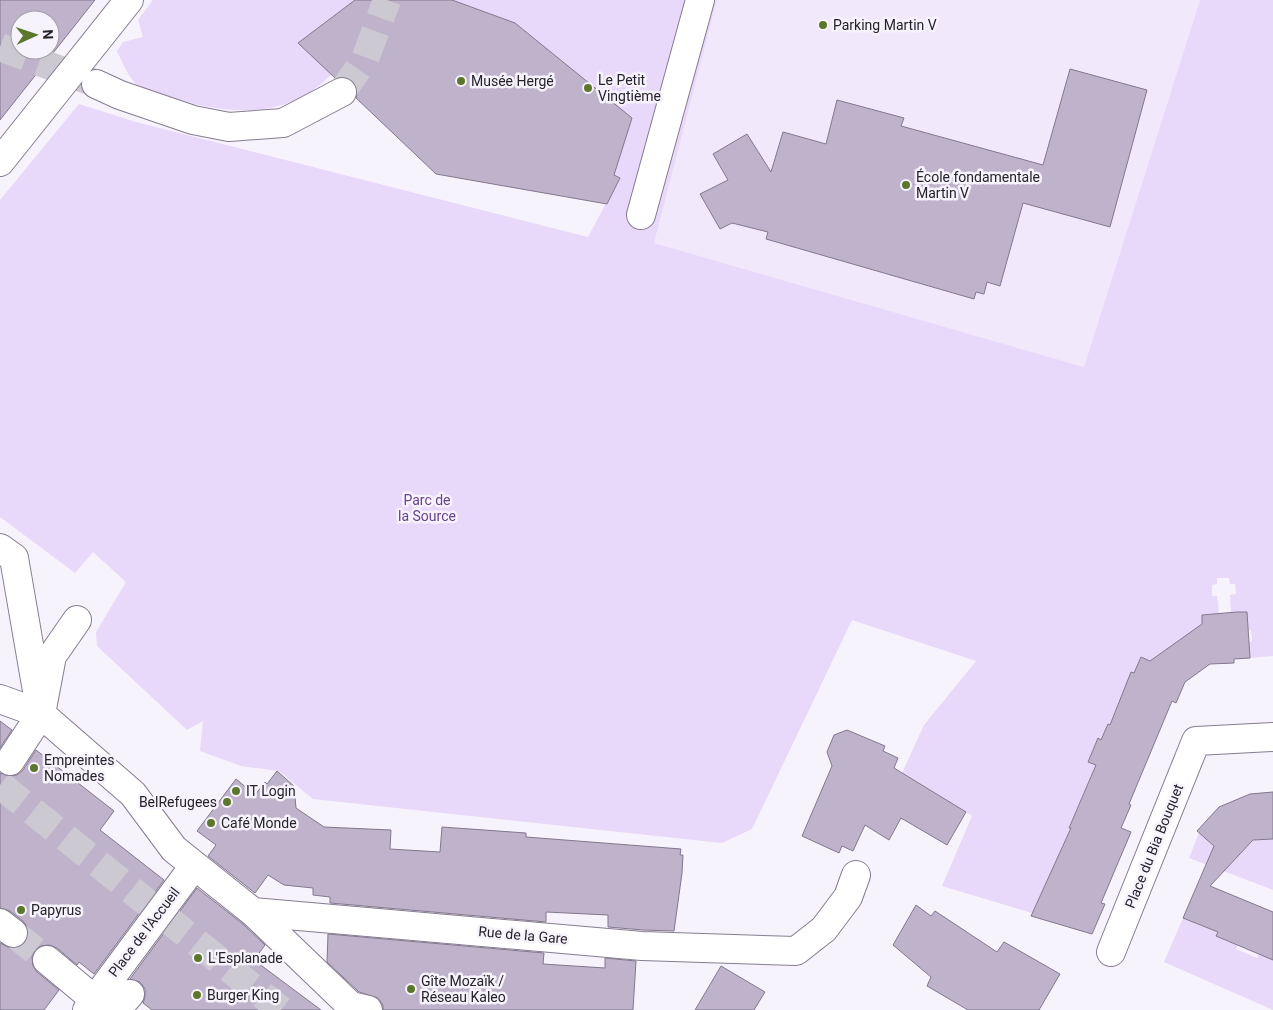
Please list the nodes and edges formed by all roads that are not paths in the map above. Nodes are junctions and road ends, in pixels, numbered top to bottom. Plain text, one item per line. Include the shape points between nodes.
1 (130, 0) edge
2 (700, 0) edge
3 (96, 84) tunnel mouth
4 (342, 92) tunnel mouth
5 (0, 162) edge
6 (641, 215) dead end
7 (7, 553) edge
8 (77, 620) dead end
9 (0, 699) edge
10 (41, 714) junction
11 (1273, 737) edge
12 (10, 761) dead end
13 (184, 857) junction
14 (856, 875) dead end
15 (252, 912) junction
16 (1111, 952) dead end
17 (47, 960) tunnel mouth
18 (107, 1004) edge
19 (368, 1010) edge

1 - 5 street
2 - 6 street
3 - 4 street via 193,120 229,127 283,123
7 - 10 street
8 - 10 street via 52,656
9 - 10 street
10 - 12 street
10 - 13 street via 133,794
11 - 16 street, Place du Bia Bouquet via 1196,741
13 - 15 street
13 - 18 street, Place de l'Accueil
14 - 15 street, Rue de la Gare via 848,898 824,929 796,951 642,946
15 - 19 street via 351,1006
17 - 18 street

